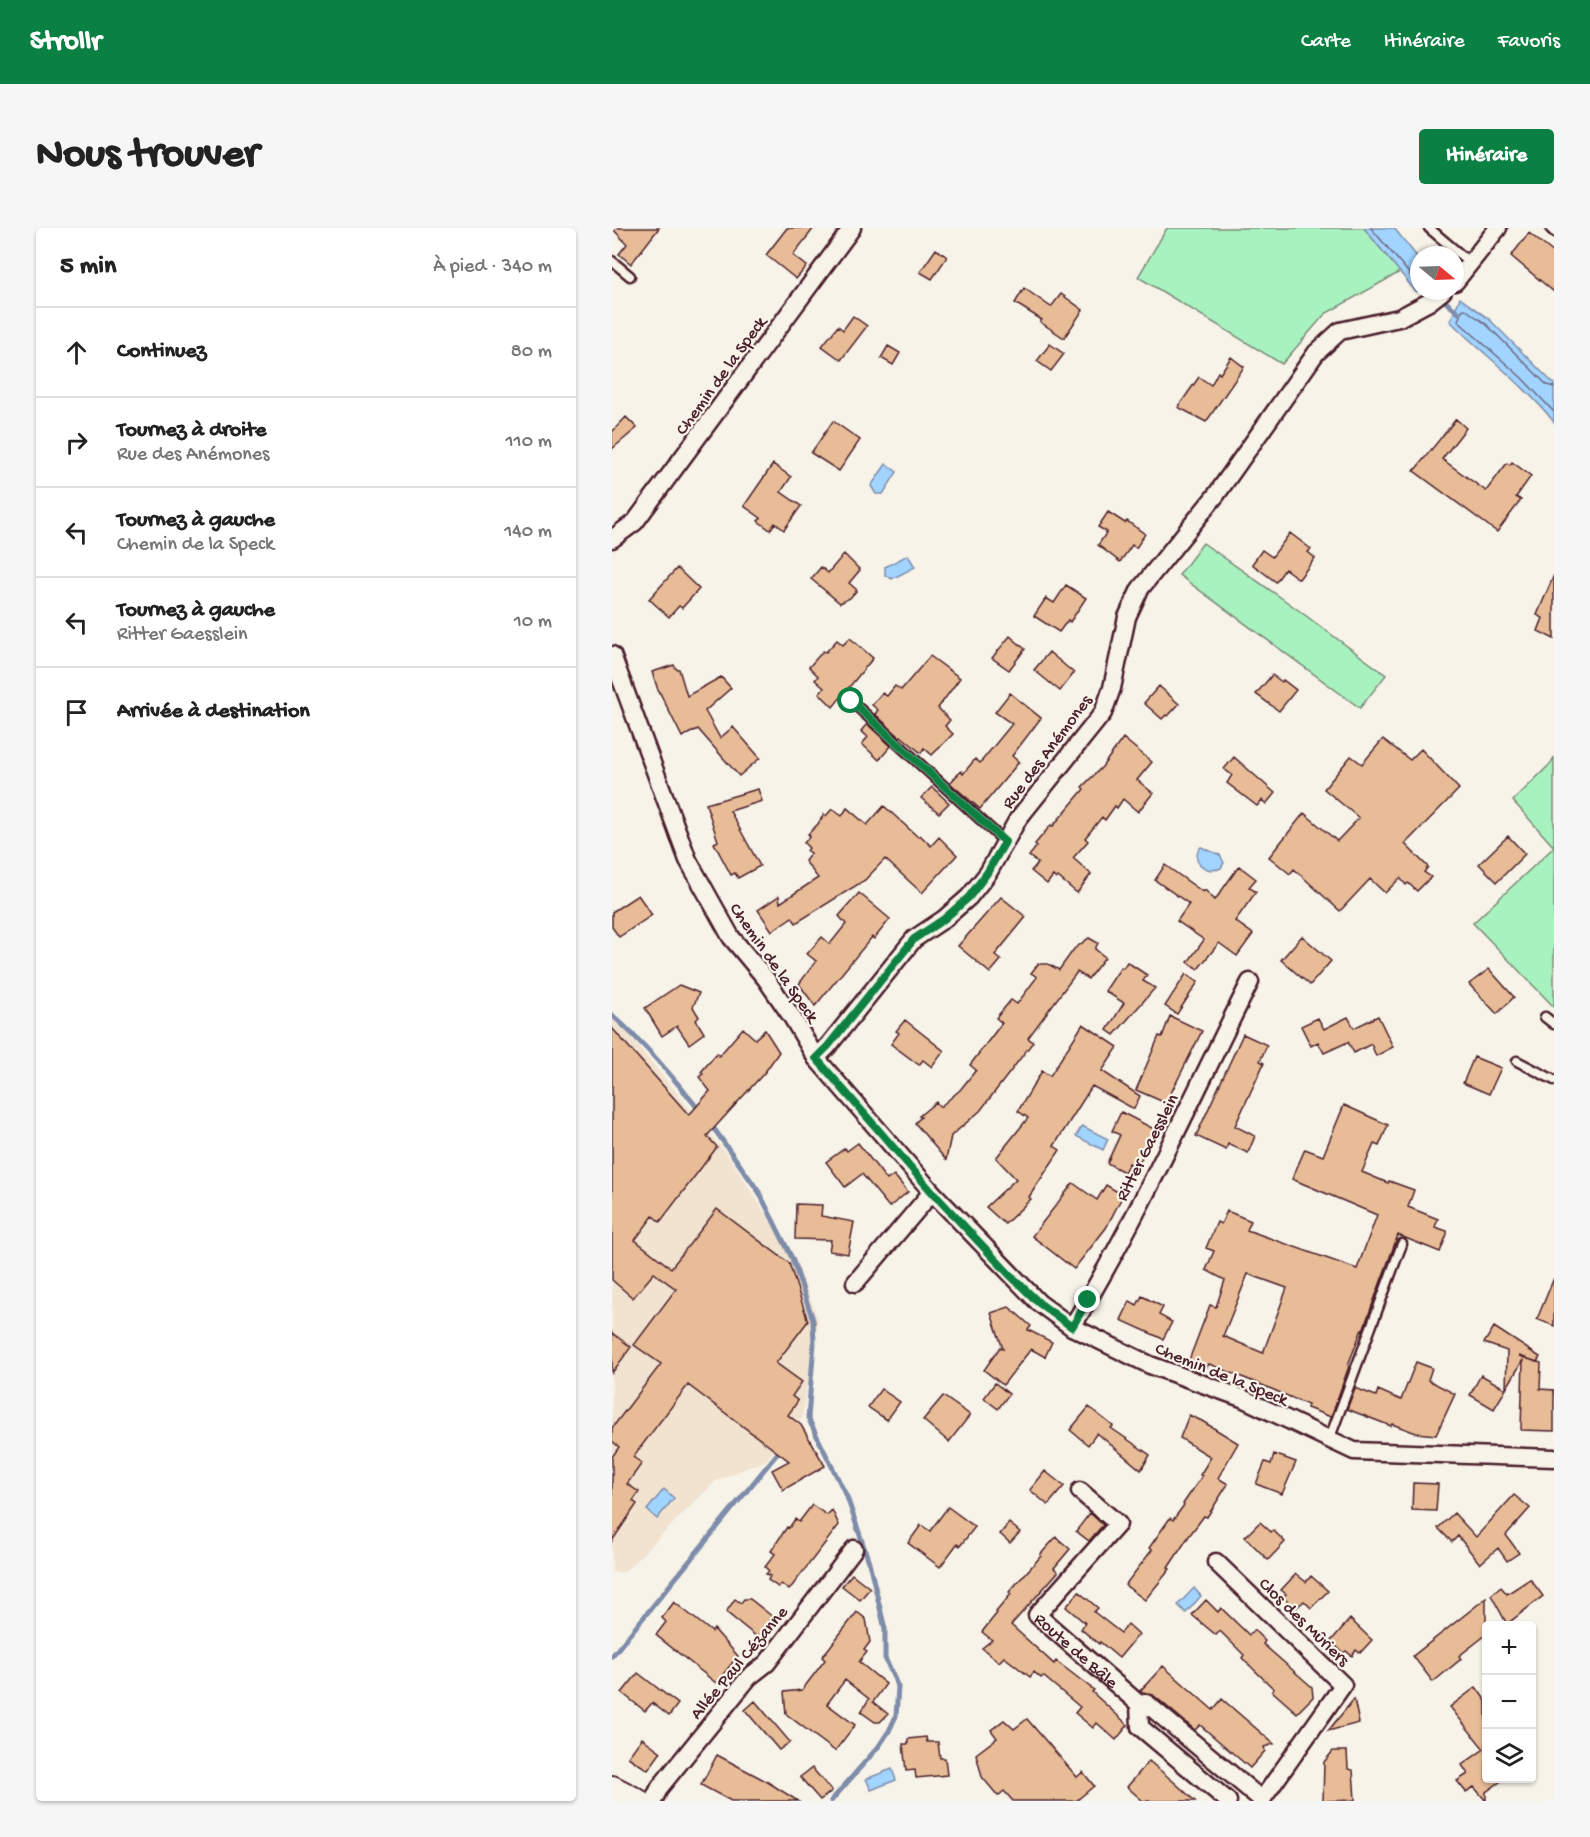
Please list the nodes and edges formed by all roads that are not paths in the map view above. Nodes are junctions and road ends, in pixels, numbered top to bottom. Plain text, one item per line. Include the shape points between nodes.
1 (852, 228) edge
2 (1429, 228) edge
3 (1498, 228) edge
4 (1550, 228) edge
5 (1554, 232) edge
6 (612, 261) edge
7 (1470, 263) junction
8 (1464, 271) edge
9 (630, 276) dead end
10 (1431, 300) edge
11 (612, 539) edge
12 (612, 655) edge
13 (851, 701) dead end
14 (1005, 842) junction
15 (1250, 982) dead end
16 (1545, 1017) dead end
17 (1554, 1024) edge
18 (816, 1058) junction
19 (1517, 1060) dead end
20 (1554, 1080) edge
21 (932, 1192) junction
22 (1402, 1244) dead end
23 (855, 1282) dead end
24 (1072, 1327) junction
25 (1329, 1440) junction
26 (1554, 1458) edge
27 (1080, 1491) dead end
28 (854, 1549) dead end
29 (1216, 1562) dead end
30 (1138, 1704) junction
31 (612, 1788) edge
32 (637, 1801) edge
33 (653, 1801) edge
34 (1228, 1801) edge
35 (1262, 1801) edge

1 - 11 street, Chemin de la Speck via 636,522
2 - 7 lane
3 - 7 street
4 - 5 lane
6 - 9 lane
7 - 8 street
10 - 14 street, Rue des Anémones via 1399,318 1340,331 1316,353 1216,495 1140,589 1127,617 1103,713 1018,819
12 - 18 street, Chemin de la Speck via 688,860 731,938 786,1008
13 - 14 lane
14 - 18 street, Rue des Anémones via 969,897 914,939
15 - 24 street, Ritter Gaesslein via 1158,1168
16 - 17 lane
18 - 21 street, Chemin de la Speck
19 - 20 lane
21 - 23 street
21 - 24 street, Chemin de la Speck via 1039,1303
22 - 25 lane
24 - 25 street, Chemin de la Speck via 1150,1365 1242,1398
25 - 26 street, Chemin de la Speck via 1354,1450
27 - 30 street, Route de Bâle via 1118,1524 1037,1615
28 - 33 street, Allée Paul Cézanne via 767,1663 749,1677 660,1787
29 - 35 street, Clos des Mûriers via 1343,1685
30 - 34 street, Route de Bâle via 1140,1727
30 - 35 street, Route de Bâle via 1146,1703
31 - 32 street

